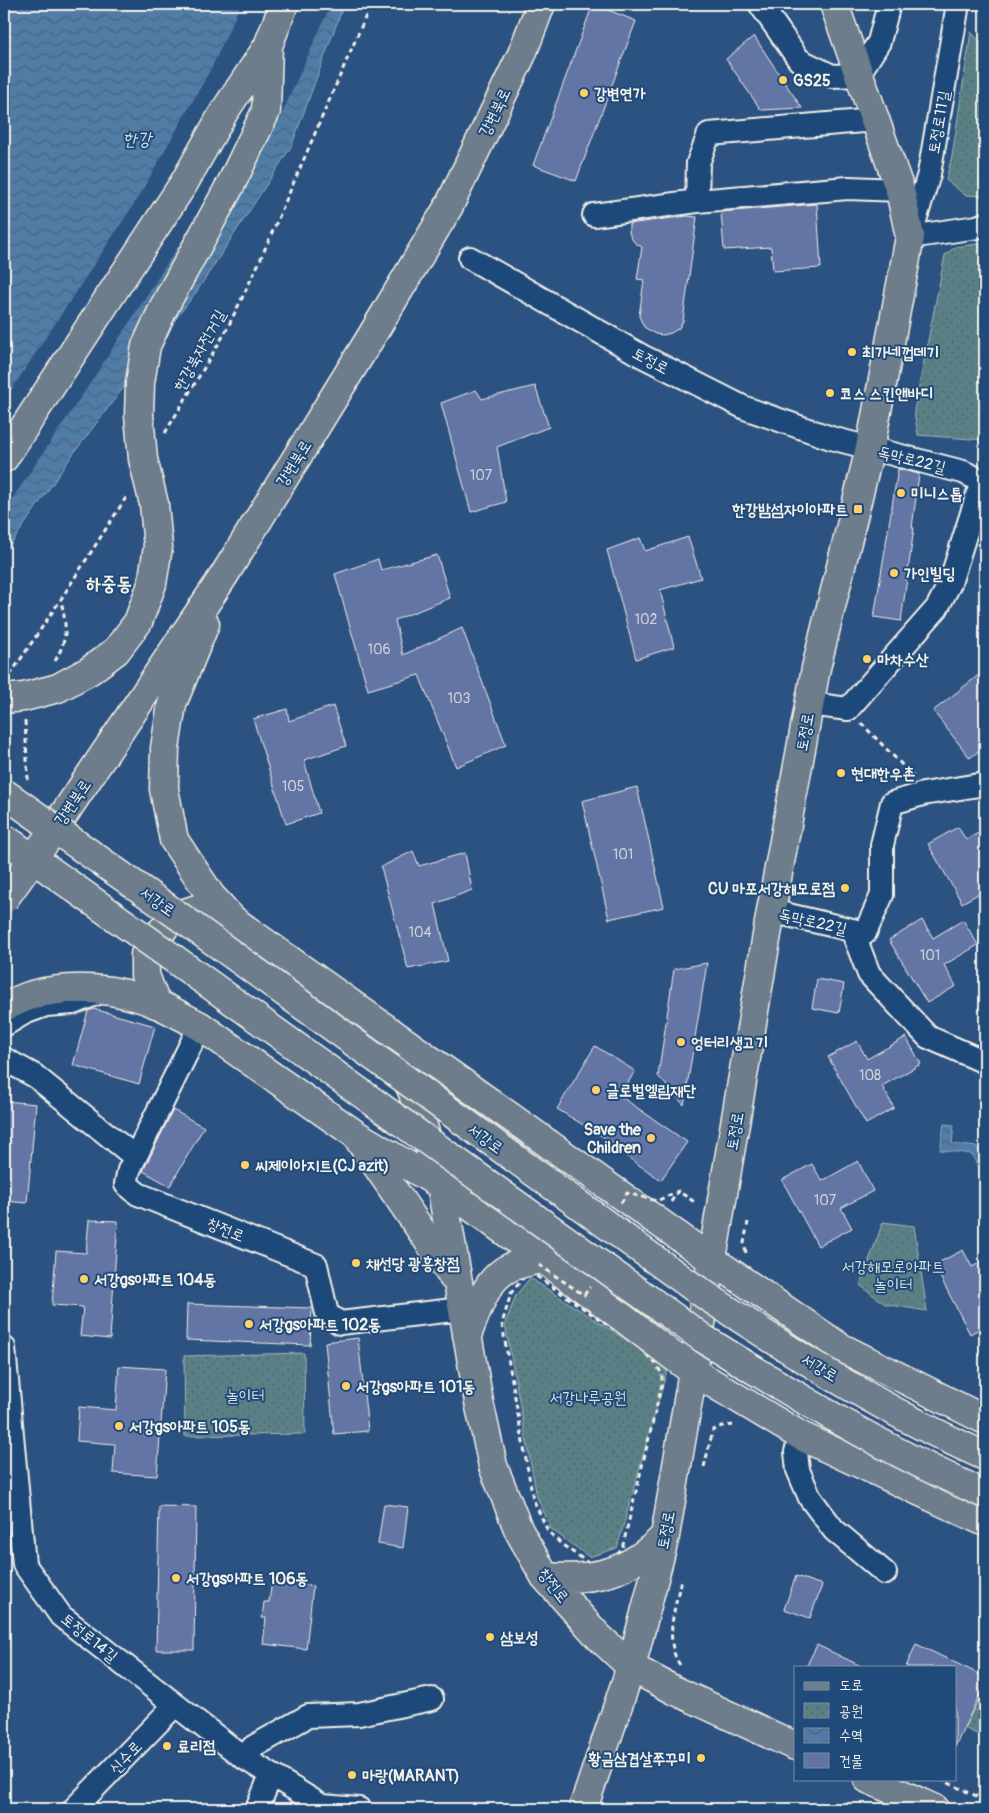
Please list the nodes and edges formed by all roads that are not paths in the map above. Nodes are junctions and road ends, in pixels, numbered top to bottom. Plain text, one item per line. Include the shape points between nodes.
1 (284, 4) edge
2 (540, 4) edge
3 (760, 4) edge
4 (834, 4) edge
5 (889, 4) edge
6 (957, 5) edge
7 (268, 46) junction
8 (858, 75) junction
9 (875, 120) junction
10 (900, 190) junction
11 (697, 201) junction
12 (594, 215) dead end
13 (985, 224) edge
14 (910, 237) junction
15 (470, 258) dead end
16 (870, 448) junction
17 (4, 458) edge
18 (223, 578) junction
19 (6, 687) edge
20 (810, 704) junction
21 (985, 784) edge
22 (4, 793) edge
23 (4, 838) edge
24 (4, 898) edge
25 (771, 912) junction
26 (233, 920) junction
27 (852, 930) junction
28 (105, 990) junction
29 (156, 1004) junction
30 (4, 1007) edge
31 (374, 1020) junction
32 (4, 1025) edge
33 (200, 1026) junction
34 (4, 1059) edge
35 (985, 1062) edge
36 (355, 1134) junction
37 (135, 1157) junction
38 (441, 1185) junction
39 (712, 1260) junction
40 (540, 1262) junction
41 (460, 1296) junction
42 (467, 1335) junction
43 (4, 1348) edge
44 (694, 1372) junction
45 (985, 1420) edge
46 (801, 1436) junction
47 (985, 1456) edge
48 (985, 1494) edge
49 (985, 1522) edge
50 (665, 1536) junction
51 (885, 1573) dead end
52 (545, 1577) junction
53 (631, 1667) junction
54 (432, 1699) dead end
55 (175, 1704) junction
56 (794, 1746) edge
57 (244, 1758) junction
58 (272, 1775) junction
59 (870, 1780) edge
60 (74, 1809) edge
61 (257, 1809) edge
62 (359, 1809) edge
63 (582, 1809) edge
64 (935, 1809) edge

1 - 7 main road
2 - 18 main road, 강변북로 via 522,54 449,206
3 - 8 street via 799,60 832,76
4 - 8 main road, 토정로
5 - 8 street via 879,42
6 - 14 street, 토정로11길 via 929,174
7 - 17 main road via 224,112 184,183
7 - 19 main road, bridge via 266,111 146,346 139,416 158,547 152,584 138,622 116,651 58,688 24,697
8 - 9 main road, 토정로
9 - 10 main road, 토정로
9 - 11 street via 709,134 698,163
10 - 11 street via 848,188
10 - 14 main road, 토정로
11 - 12 street
13 - 14 street
14 - 16 main road, 토정로
15 - 16 street, 토정로 via 642,356 745,408
16 - 20 main road, 토정로
16 - 20 street, 독막로22길 via 963,472 982,481 950,583 937,608 848,709
18 - 24 main road, 강변북로, bridge
18 - 26 main road via 172,704 165,748 164,789 174,840 211,896
20 - 25 main road, 토정로
21 - 27 street, 독막로22길 via 922,794 892,803 882,846 882,895 865,933
22 - 47 main road, 서강로, bridge via 693,1287 828,1373
23 - 48 main road, bridge via 704,1339 794,1395
25 - 27 street, 독막로22길
25 - 39 main road, 토정로
26 - 29 main road via 200,908 172,917 145,954 145,974
26 - 31 main road
27 - 35 street via 868,974 928,1037
28 - 29 main road
28 - 30 main road via 68,988 31,996
28 - 32 street via 73,1003 46,1005
29 - 33 main road
31 - 38 main road via 412,1090
31 - 39 main road
33 - 36 main road
33 - 37 street, 창전로
34 - 37 street via 35,1076
36 - 38 main road
36 - 41 main road
37 - 41 street, 창전로 via 126,1184 138,1194 316,1265 327,1314 340,1323
38 - 40 main road
38 - 41 main road
39 - 44 main road, 토정로
39 - 45 main road via 840,1347
40 - 42 main road via 510,1267 498,1276 485,1292
40 - 44 main road via 602,1302
41 - 42 main road, 창전로
42 - 52 main road, 창전로 via 494,1466 519,1531
43 - 55 street, 토정로14길 via 24,1564 60,1616
44 - 46 main road
44 - 50 main road, 토정로
46 - 49 main road
46 - 51 street via 796,1452 798,1470 810,1498 834,1530
50 - 52 main road via 632,1564 569,1579
50 - 53 main road, 토정로
52 - 53 main road, 창전로
53 - 56 main road, 창전로
53 - 63 main road, 토정로
54 - 57 street via 360,1714 308,1716 254,1747
55 - 57 street, 토정로14길
55 - 60 street, 신수로
57 - 58 street, 토정로14길
58 - 61 street
58 - 62 street, 토정로14길 via 322,1806
59 - 64 main road

